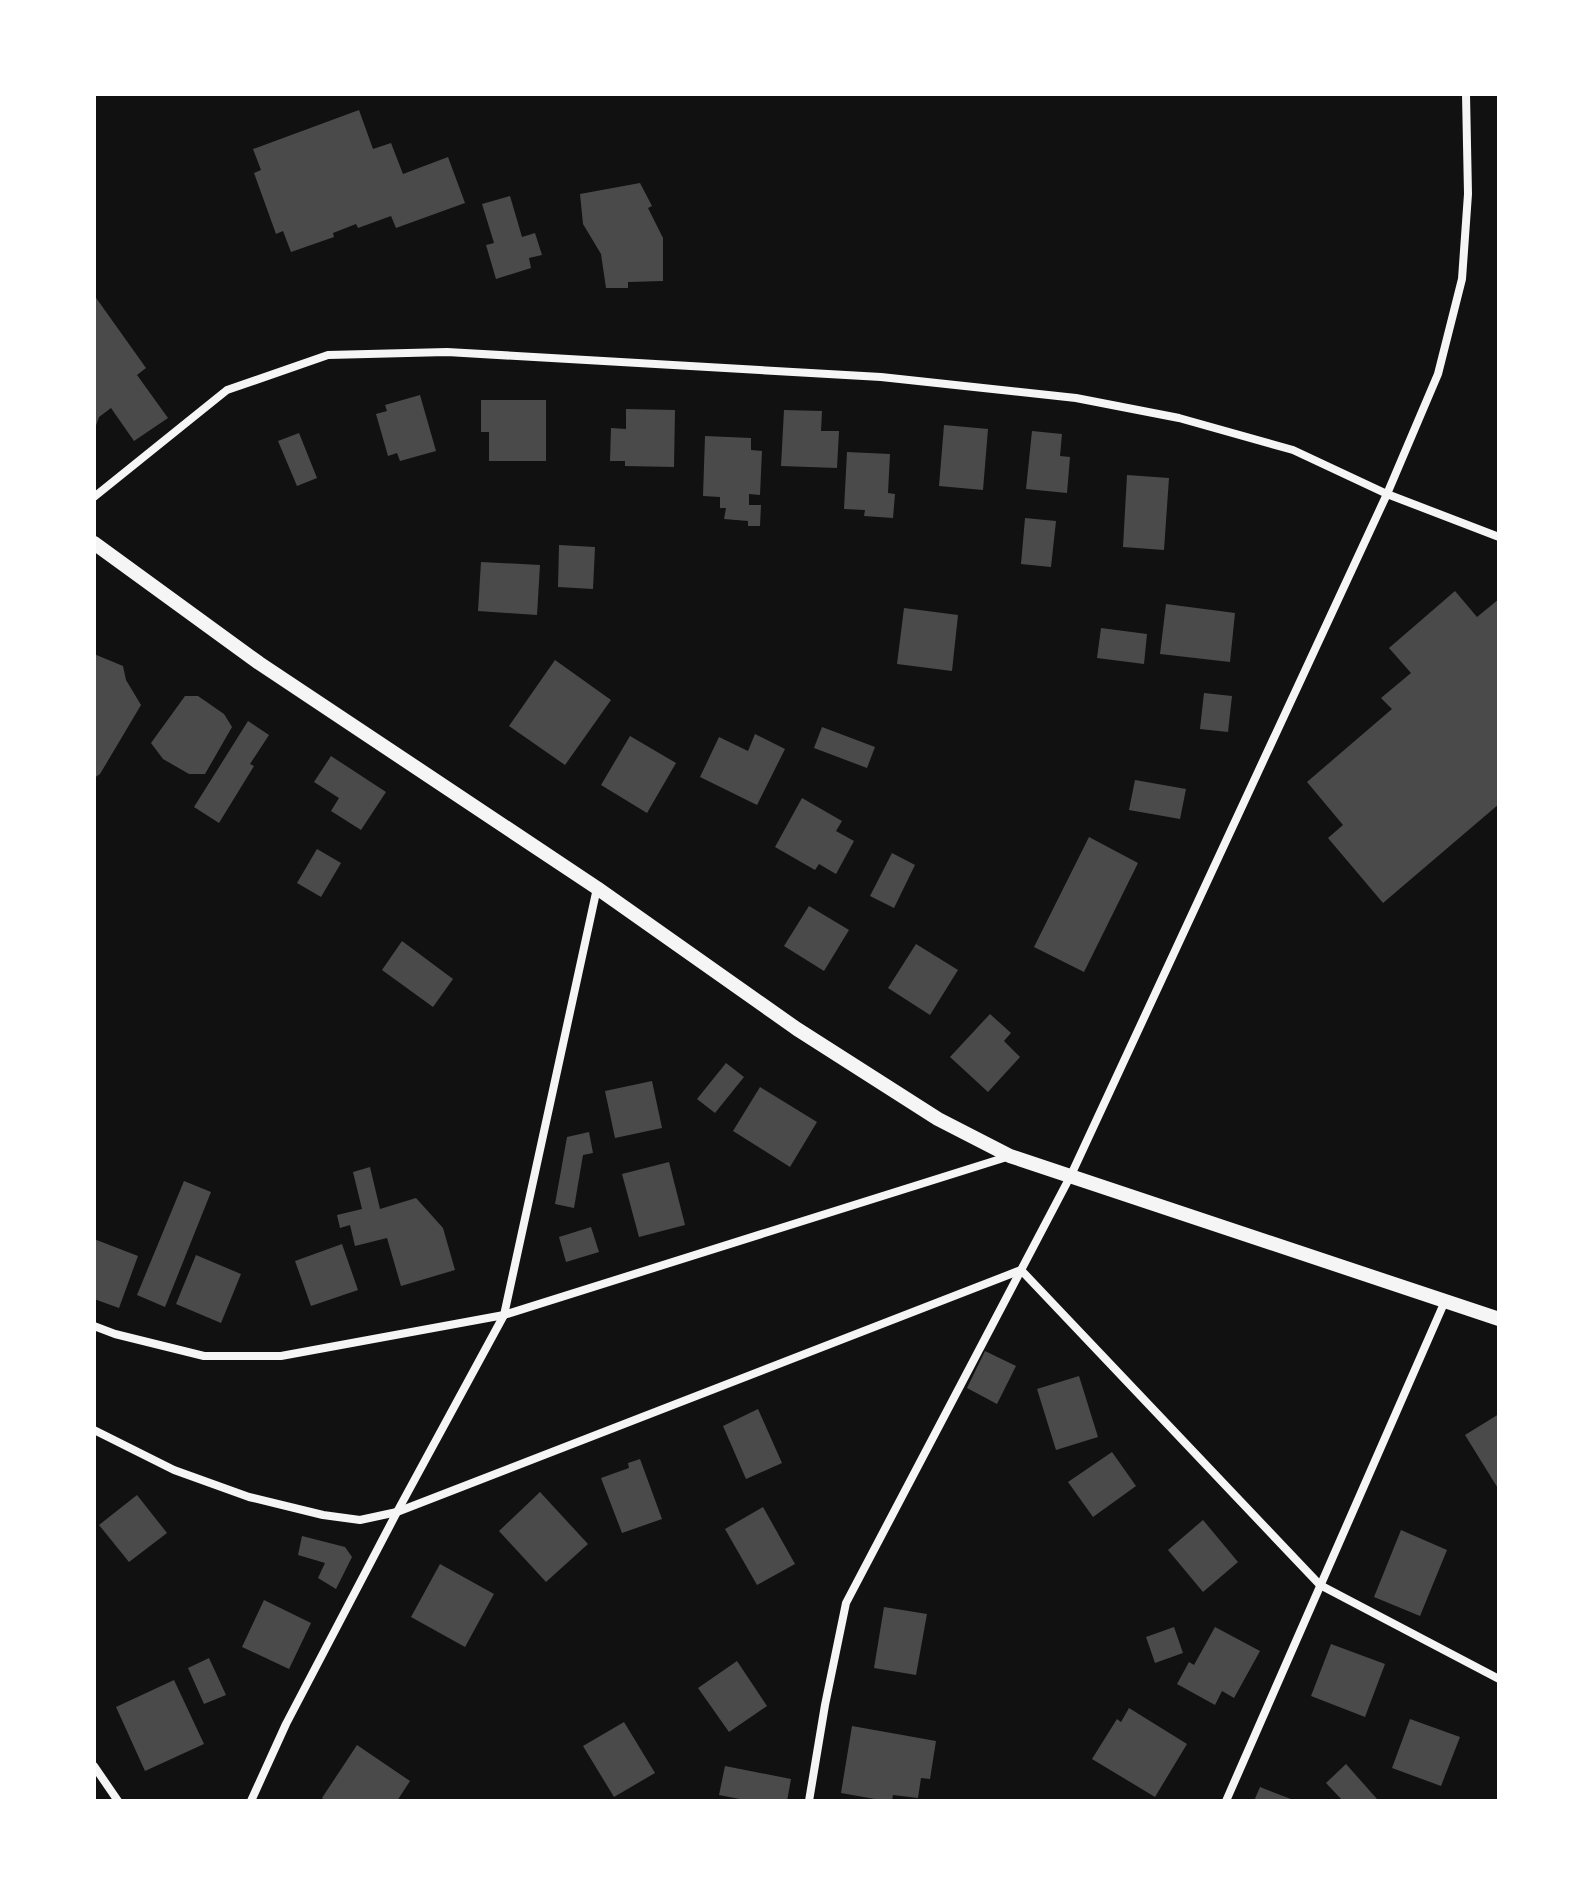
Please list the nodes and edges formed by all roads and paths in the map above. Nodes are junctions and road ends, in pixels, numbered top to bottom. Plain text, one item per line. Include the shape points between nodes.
1 (1466, 94) edge
2 (1387, 494) junction
3 (94, 497) edge
4 (1499, 537) edge
5 (94, 543) edge
6 (597, 888) junction
7 (1010, 1156) junction
8 (1071, 1175) junction
9 (1021, 1270) junction
10 (1445, 1301) junction
11 (504, 1315) junction
12 (1499, 1319) edge
13 (94, 1326) edge
14 (94, 1430) edge
15 (397, 1512) junction
16 (1320, 1585) junction
17 (1499, 1679) edge
18 (94, 1766) edge
19 (118, 1801) edge
20 (251, 1801) edge
21 (809, 1801) edge
22 (1226, 1801) edge

1 - 2 street via 1468,194 1462,279 1438,374
2 - 3 street via 1293,450 1179,418 1076,398 881,377 447,352 328,355 227,390
2 - 4 street
2 - 8 street
5 - 6 street via 259,663
6 - 7 street via 797,1029 938,1119
6 - 11 street
7 - 8 street
7 - 11 street
8 - 9 street
8 - 10 street
9 - 15 street
9 - 16 street
9 - 21 street via 846,1603
10 - 12 street
10 - 16 street
11 - 13 street via 281,1356 204,1356
11 - 15 street
14 - 15 street via 174,1470 249,1497 360,1520
15 - 20 street
16 - 17 street
16 - 22 street
18 - 19 street

